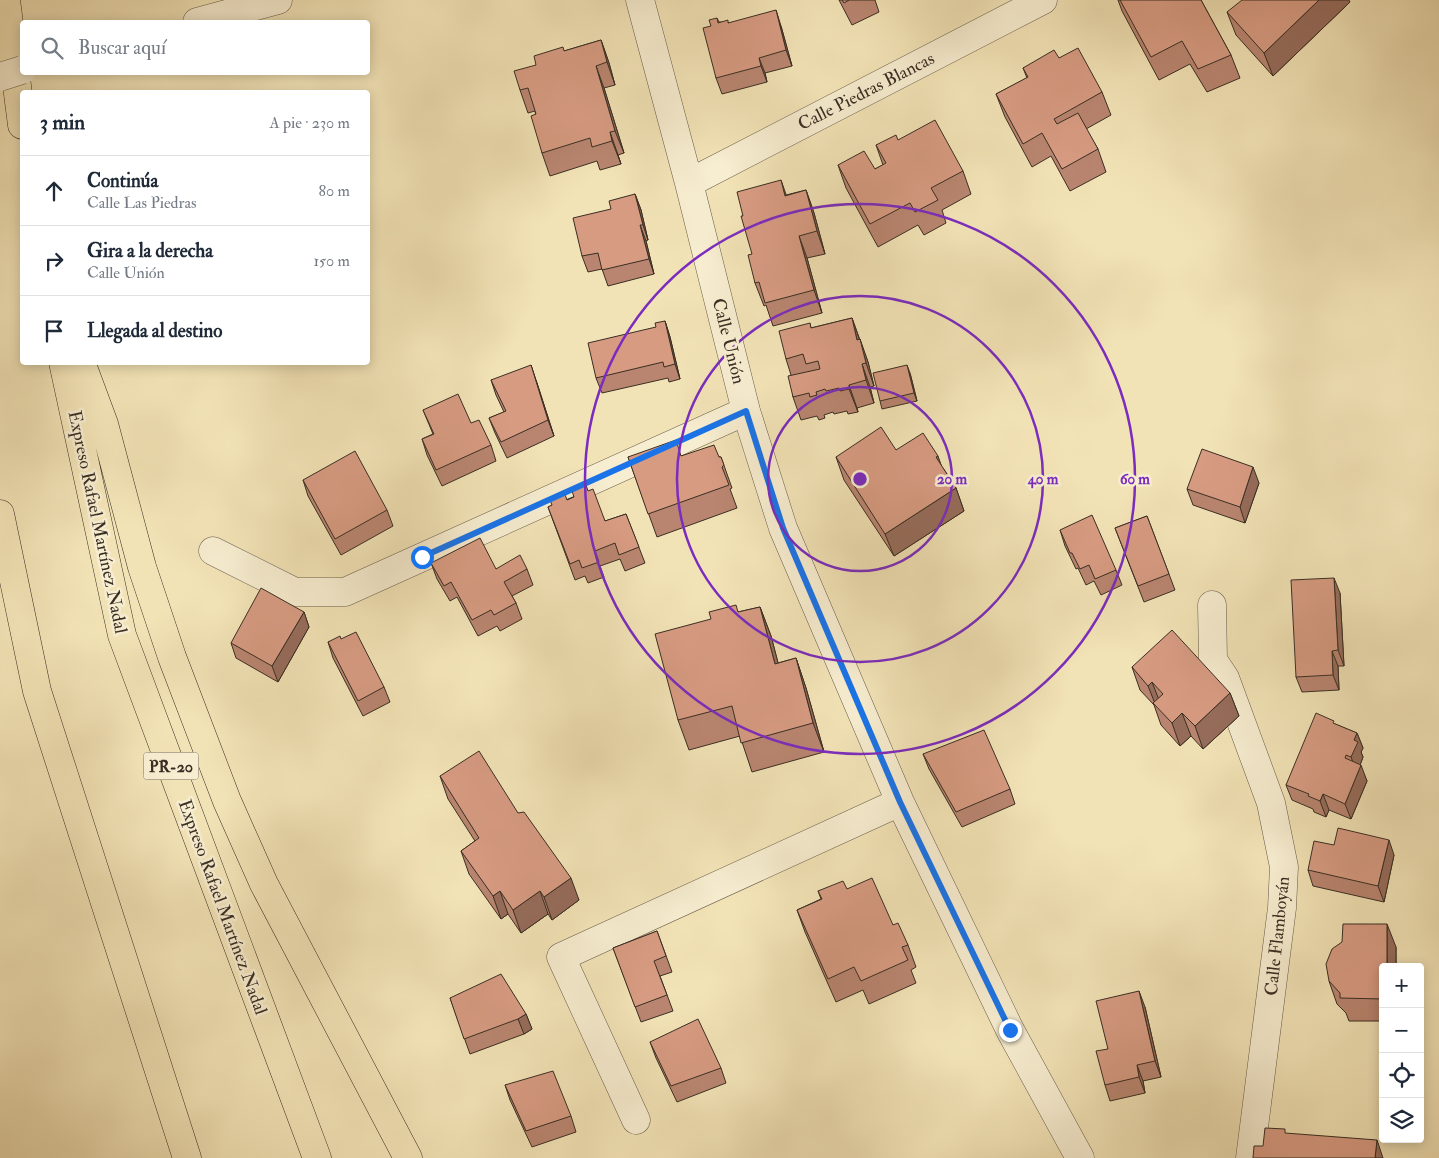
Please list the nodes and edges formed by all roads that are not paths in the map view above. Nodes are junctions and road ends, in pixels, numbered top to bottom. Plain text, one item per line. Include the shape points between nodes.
1 (6, 0) edge
2 (278, 0) edge
3 (640, 0) edge
4 (1043, 0) edge
5 (204, 20) edge
6 (20, 71) edge
7 (0, 77) edge
8 (20, 109) edge
9 (689, 183) junction
10 (65, 365) edge
11 (82, 365) edge
12 (746, 411) junction
13 (0, 514) edge
14 (213, 551) dead end
15 (1212, 605) dead end
16 (900, 802) junction
17 (636, 1120) dead end
18 (187, 1158) edge
19 (317, 1158) edge
20 (408, 1158) edge
21 (1080, 1158) edge
22 (1250, 1158) edge

1 - 8 highway
2 - 5 street
3 - 9 street, Calle Unión
4 - 9 street, Calle Piedras Blancas
6 - 7 street, bridge
9 - 12 street, Calle Unión
10 - 19 highway, Expreso Rafael Martínez Nadal / PR-20 via 122,635
11 - 20 highway via 104,424 142,567 227,802 264,884
12 - 14 street via 345,592 295,592
12 - 16 street, Calle Unión via 783,528
13 - 18 highway via 37,691
15 - 22 street, Calle Flamboyán via 1214,660 1225,678 1271,803 1284,867 1282,908
16 - 17 street via 561,957
16 - 21 street, Calle Unión via 1010,1030

